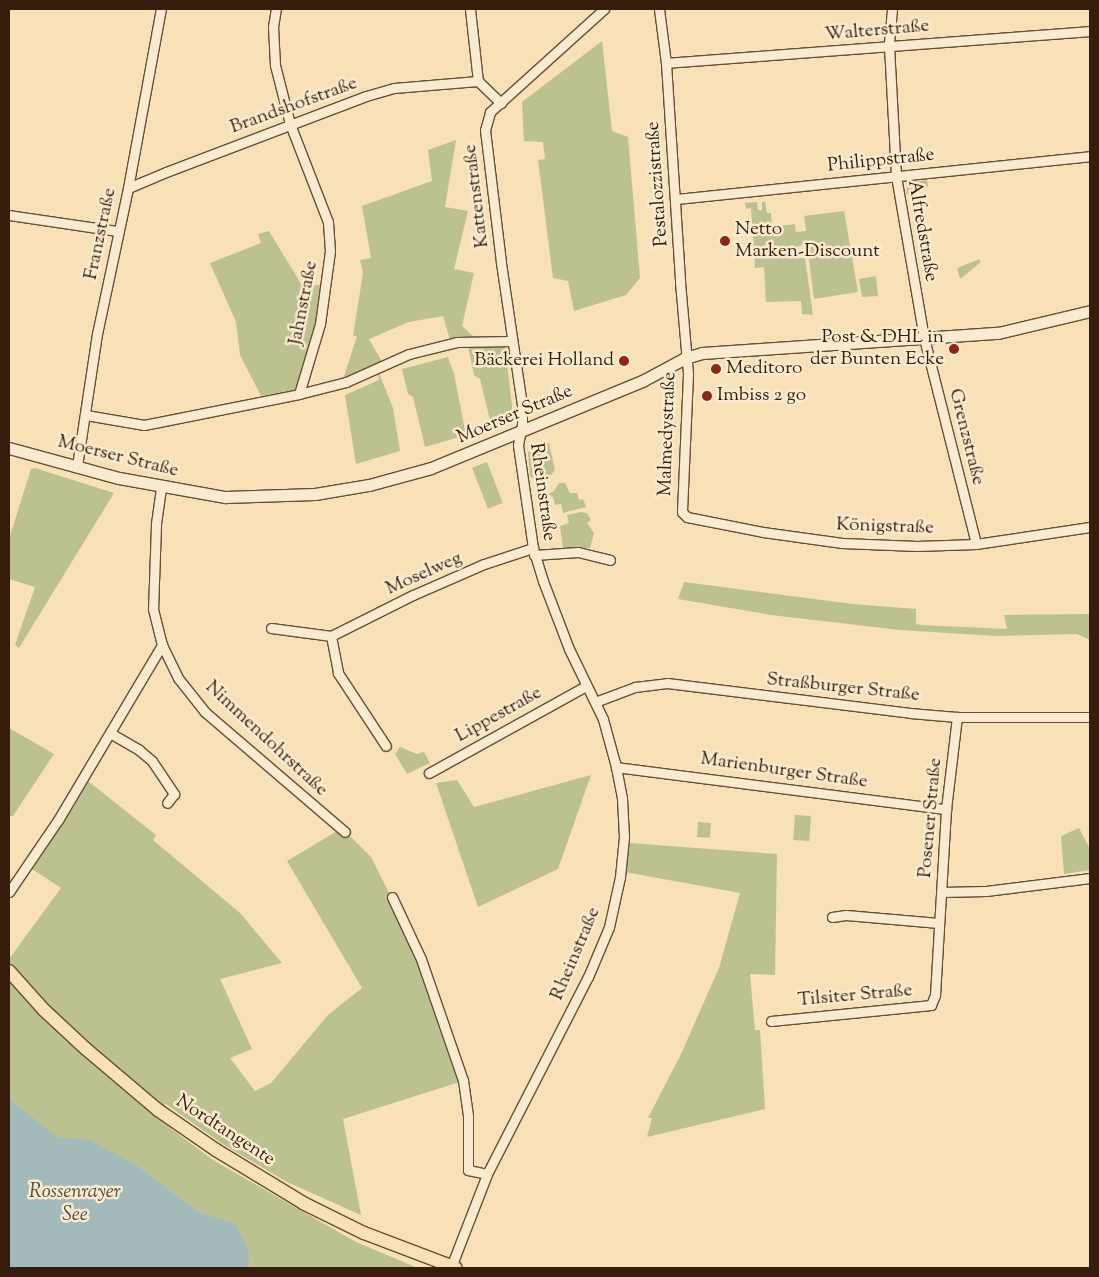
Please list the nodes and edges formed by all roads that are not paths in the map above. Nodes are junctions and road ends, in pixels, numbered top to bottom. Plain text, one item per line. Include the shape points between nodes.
1 (161, 9) edge
2 (276, 9) edge
3 (470, 9) edge
4 (604, 9) edge
5 (659, 9) edge
6 (892, 9) edge
7 (1090, 31) edge
8 (889, 46) junction
9 (666, 63) junction
10 (478, 81) junction
11 (501, 103) junction
12 (290, 124) junction
13 (1090, 156) edge
14 (896, 176) junction
15 (128, 188) junction
16 (676, 199) junction
17 (9, 215) edge
18 (118, 230) junction
19 (1090, 311) edge
20 (924, 338) junction
21 (511, 341) junction
22 (685, 358) junction
23 (299, 394) junction
24 (86, 415) junction
25 (519, 432) junction
26 (9, 448) edge
27 (78, 466) junction
28 (162, 488) junction
29 (682, 512) joint
30 (1090, 527) edge
31 (976, 544) junction
32 (534, 551) junction
33 (610, 560) dead end
34 (271, 628) dead end
35 (331, 636) junction
36 (162, 645) junction
37 (586, 686) junction
38 (595, 702) junction
39 (957, 716) junction
40 (1090, 717) edge
41 (110, 733) junction
42 (386, 746) dead end
43 (616, 767) junction
44 (429, 773) dead end
45 (167, 803) dead end
46 (946, 809) junction
47 (346, 832) dead end
48 (1090, 878) edge
49 (9, 892) edge
50 (941, 892) junction
51 (392, 897) dead end
52 (832, 917) dead end
53 (939, 923) junction
54 (9, 971) edge
55 (935, 995) joint
56 (771, 1021) dead end
57 (487, 1174) junction
58 (453, 1268) edge

1 - 15 street, Franzstraße
2 - 12 street, Jahnstraße via 274,65
3 - 10 street
4 - 11 street, Kattenstraße
5 - 9 street, Pestalozzistraße
6 - 8 street, Alfredstraße
7 - 8 street, Walterstraße
8 - 9 street, Walterstraße
8 - 14 street, Alfredstraße
9 - 16 street, Pestalozzistraße
10 - 11 street
10 - 12 street, Brandshofstraße via 394,88
11 - 21 street, Kattenstraße via 490,112 485,130
12 - 15 street, Brandshofstraße
12 - 23 street, Jahnstraße via 328,222 330,251 320,324
13 - 14 street, Philippstraße
14 - 16 street, Philippstraße
14 - 20 street, Alfredstraße
15 - 18 street, Franzstraße
16 - 22 street, Pestalozzistraße
17 - 18 street
18 - 24 street, Franzstraße via 97,334
19 - 20 street, Moerser Straße via 998,333
20 - 22 street, Moerser Straße via 742,349
20 - 31 street, Grenzstraße
21 - 23 street via 457,342 409,354 346,382
21 - 25 street, Kattenstraße via 523,417
22 - 25 street, Moerser Straße via 644,380
22 - 29 street, Malmedystraße via 688,374
23 - 24 street via 144,425
24 - 27 street, Franzstraße
25 - 28 street, Moerser Straße via 432,468 369,486 315,494 225,497
25 - 32 street, Rheinstraße via 519,459
26 - 27 street, Moerser Straße
27 - 28 street, Moerser Straße
28 - 36 street, Nimmendohrstraße via 156,525 153,609
29 - 31 street, Königstraße via 687,517 842,543
30 - 31 street, Königstraße
32 - 33 street, Rheinstraße via 578,552
32 - 35 street, Moselweg via 484,564
32 - 37 street, Rheinstraße
34 - 35 street
35 - 42 street via 338,673
36 - 41 street
36 - 47 street, Nimmendohrstraße via 178,678 205,712
37 - 38 street, Rheinstraße
37 - 44 street, Lippestraße
38 - 39 street, Straßburger Straße via 635,687 667,683 822,704
38 - 43 street, Rheinstraße
39 - 40 street, Straßburger Straße
39 - 46 street, Posener Straße
41 - 45 street via 152,761 174,794
41 - 49 street via 58,820
43 - 46 street, Marienburger Straße
43 - 57 street, Rheinstraße via 624,837 620,877 609,928 588,977
46 - 50 street, Posener Straße
48 - 50 street via 986,891
50 - 53 street, Posener Straße
51 - 57 street via 421,959 463,1080 468,1116 468,1170
52 - 53 street via 846,915
53 - 55 street, Posener Straße
54 - 58 main road, Nordtangente via 86,1049 158,1110 216,1150 303,1203 364,1233
55 - 56 street, Tilsiter Straße via 931,1005
57 - 58 street, Rheinstraße

